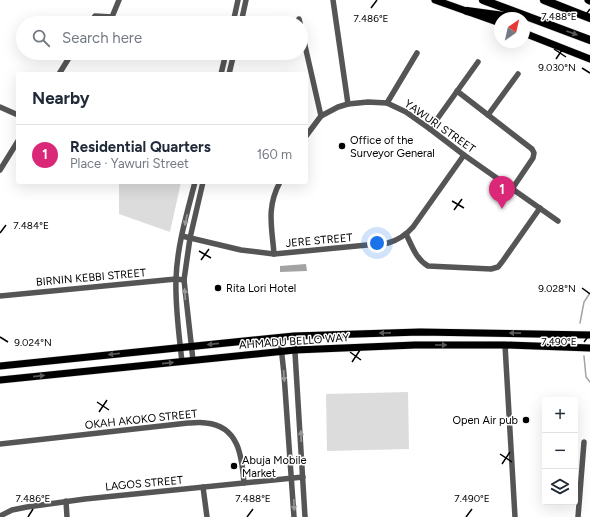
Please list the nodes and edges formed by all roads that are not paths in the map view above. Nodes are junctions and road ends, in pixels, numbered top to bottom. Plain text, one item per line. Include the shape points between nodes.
1 (119, 0) edge
2 (238, 0) edge
3 (246, 0) edge
4 (332, 0) edge
5 (435, 0) edge
6 (483, 0) edge
7 (544, 0) edge
8 (467, 10) junction
9 (494, 14) edge
10 (112, 16) edge
11 (235, 16) edge
12 (243, 16) edge
13 (590, 18) edge
14 (530, 19) edge
15 (535, 20) junction
16 (494, 21) edge
17 (530, 35) edge
18 (590, 40) edge
19 (417, 53) dead end
20 (308, 59) edge
21 (590, 59) edge
22 (68, 60) edge
23 (224, 60) edge
24 (232, 60) edge
25 (478, 62) dead end
26 (60, 72) edge
27 (221, 72) edge
28 (229, 72) edge
29 (518, 74) dead end
30 (457, 91) junction
31 (387, 103) junction
32 (348, 104) junction
33 (0, 107) edge
34 (16, 114) edge
35 (488, 114) junction
36 (321, 116) junction
37 (430, 128) junction
38 (308, 133) edge
39 (16, 144) edge
40 (464, 155) junction
41 (0, 170) edge
42 (195, 184) edge
43 (203, 184) edge
44 (279, 184) edge
45 (512, 188) junction
46 (540, 208) junction
47 (558, 221) dead end
48 (406, 234) junction
49 (182, 236) junction
50 (190, 238) junction
51 (274, 254) junction
52 (176, 279) junction
53 (184, 280) junction
54 (0, 296) edge
55 (590, 335) edge
56 (294, 336) junction
57 (280, 337) junction
58 (505, 345) junction
59 (192, 346) junction
60 (181, 347) junction
61 (590, 348) edge
62 (295, 350) junction
63 (282, 351) junction
64 (193, 360) junction
65 (182, 362) junction
66 (0, 366) edge
67 (0, 380) edge
68 (584, 442) dead end
69 (0, 444) edge
70 (303, 477) junction
71 (292, 479) junction
72 (244, 483) junction
73 (203, 487) junction
74 (66, 501) junction
75 (0, 516) edge
76 (67, 517) edge
77 (207, 517) edge
78 (294, 517) edge
79 (305, 517) edge
80 (514, 517) edge
81 (578, 517) edge

1 - 10 street
2 - 11 street
3 - 12 street
4 - 32 street
5 - 8 main road
6 - 15 highway
7 - 13 highway
8 - 9 highway
8 - 16 main road
14 - 15 highway
15 -> 18 highway
17 - 21 main road
19 - 31 street
20 - 36 street
22 - 26 street
23 - 27 street
24 - 28 street
25 - 30 street
29 - 35 street
30 - 35 street
30 - 37 street
31 - 32 street, YAWURI STREET
31 - 37 street, YAWURI STREET
32 - 36 street, YAWURI STREET
33 - 34 street
35 - 45 street via 534,153
36 - 38 street, YAWURI STREET
37 - 40 street, YAWURI STREET
39 - 41 street
40 - 45 street, YAWURI STREET
40 - 48 street, JERE STREET via 414,227
42 -> 49 street
43 - 50 street
44 - 51 street via 273,194 271,206
45 - 46 street, YAWURI STREET
46 - 47 street, YAWURI STREET
46 - 48 street via 498,267 491,269 428,266 418,258
48 - 51 street, JERE STREET via 388,243
49 - 50 street, JERE STREET
49 - 52 street
50 - 51 street, JERE STREET via 241,250
50 - 53 street
52 - 53 street, BIRNIN KEBBI STREET
52 - 54 street, BIRNIN KEBBI STREET
52 - 60 street
59 -> 53 street
55 -> 56 main road, AHMADU BELLO WAY via 420,332
56 - 57 main road, AHMADU BELLO WAY
56 - 62 street
57 -> 59 main road, AHMADU BELLO WAY
57 - 63 street
58 - 61 main road, AHMADU BELLO WAY
62 -> 58 main road, AHMADU BELLO WAY
58 - 80 street
59 - 60 main road, AHMADU BELLO WAY
59 - 64 street
60 - 65 street
60 -> 66 main road, AHMADU BELLO WAY
62 - 63 main road, AHMADU BELLO WAY
70 -> 62 street
63 - 64 main road, AHMADU BELLO WAY
63 -> 71 street
64 - 65 main road, AHMADU BELLO WAY
67 -> 65 main road, AHMADU BELLO WAY
68 - 81 street
69 - 72 street, OKAH AKOKO STREET via 207,423 218,426 235,440 240,451
70 - 71 street, LAGOS STREET
70 - 79 street
71 - 72 street, LAGOS STREET
71 -> 78 street
72 - 73 street, LAGOS STREET
73 - 74 street, LAGOS STREET
73 - 77 street
74 - 75 street, LAGOS STREET via 27,506
74 - 76 street

